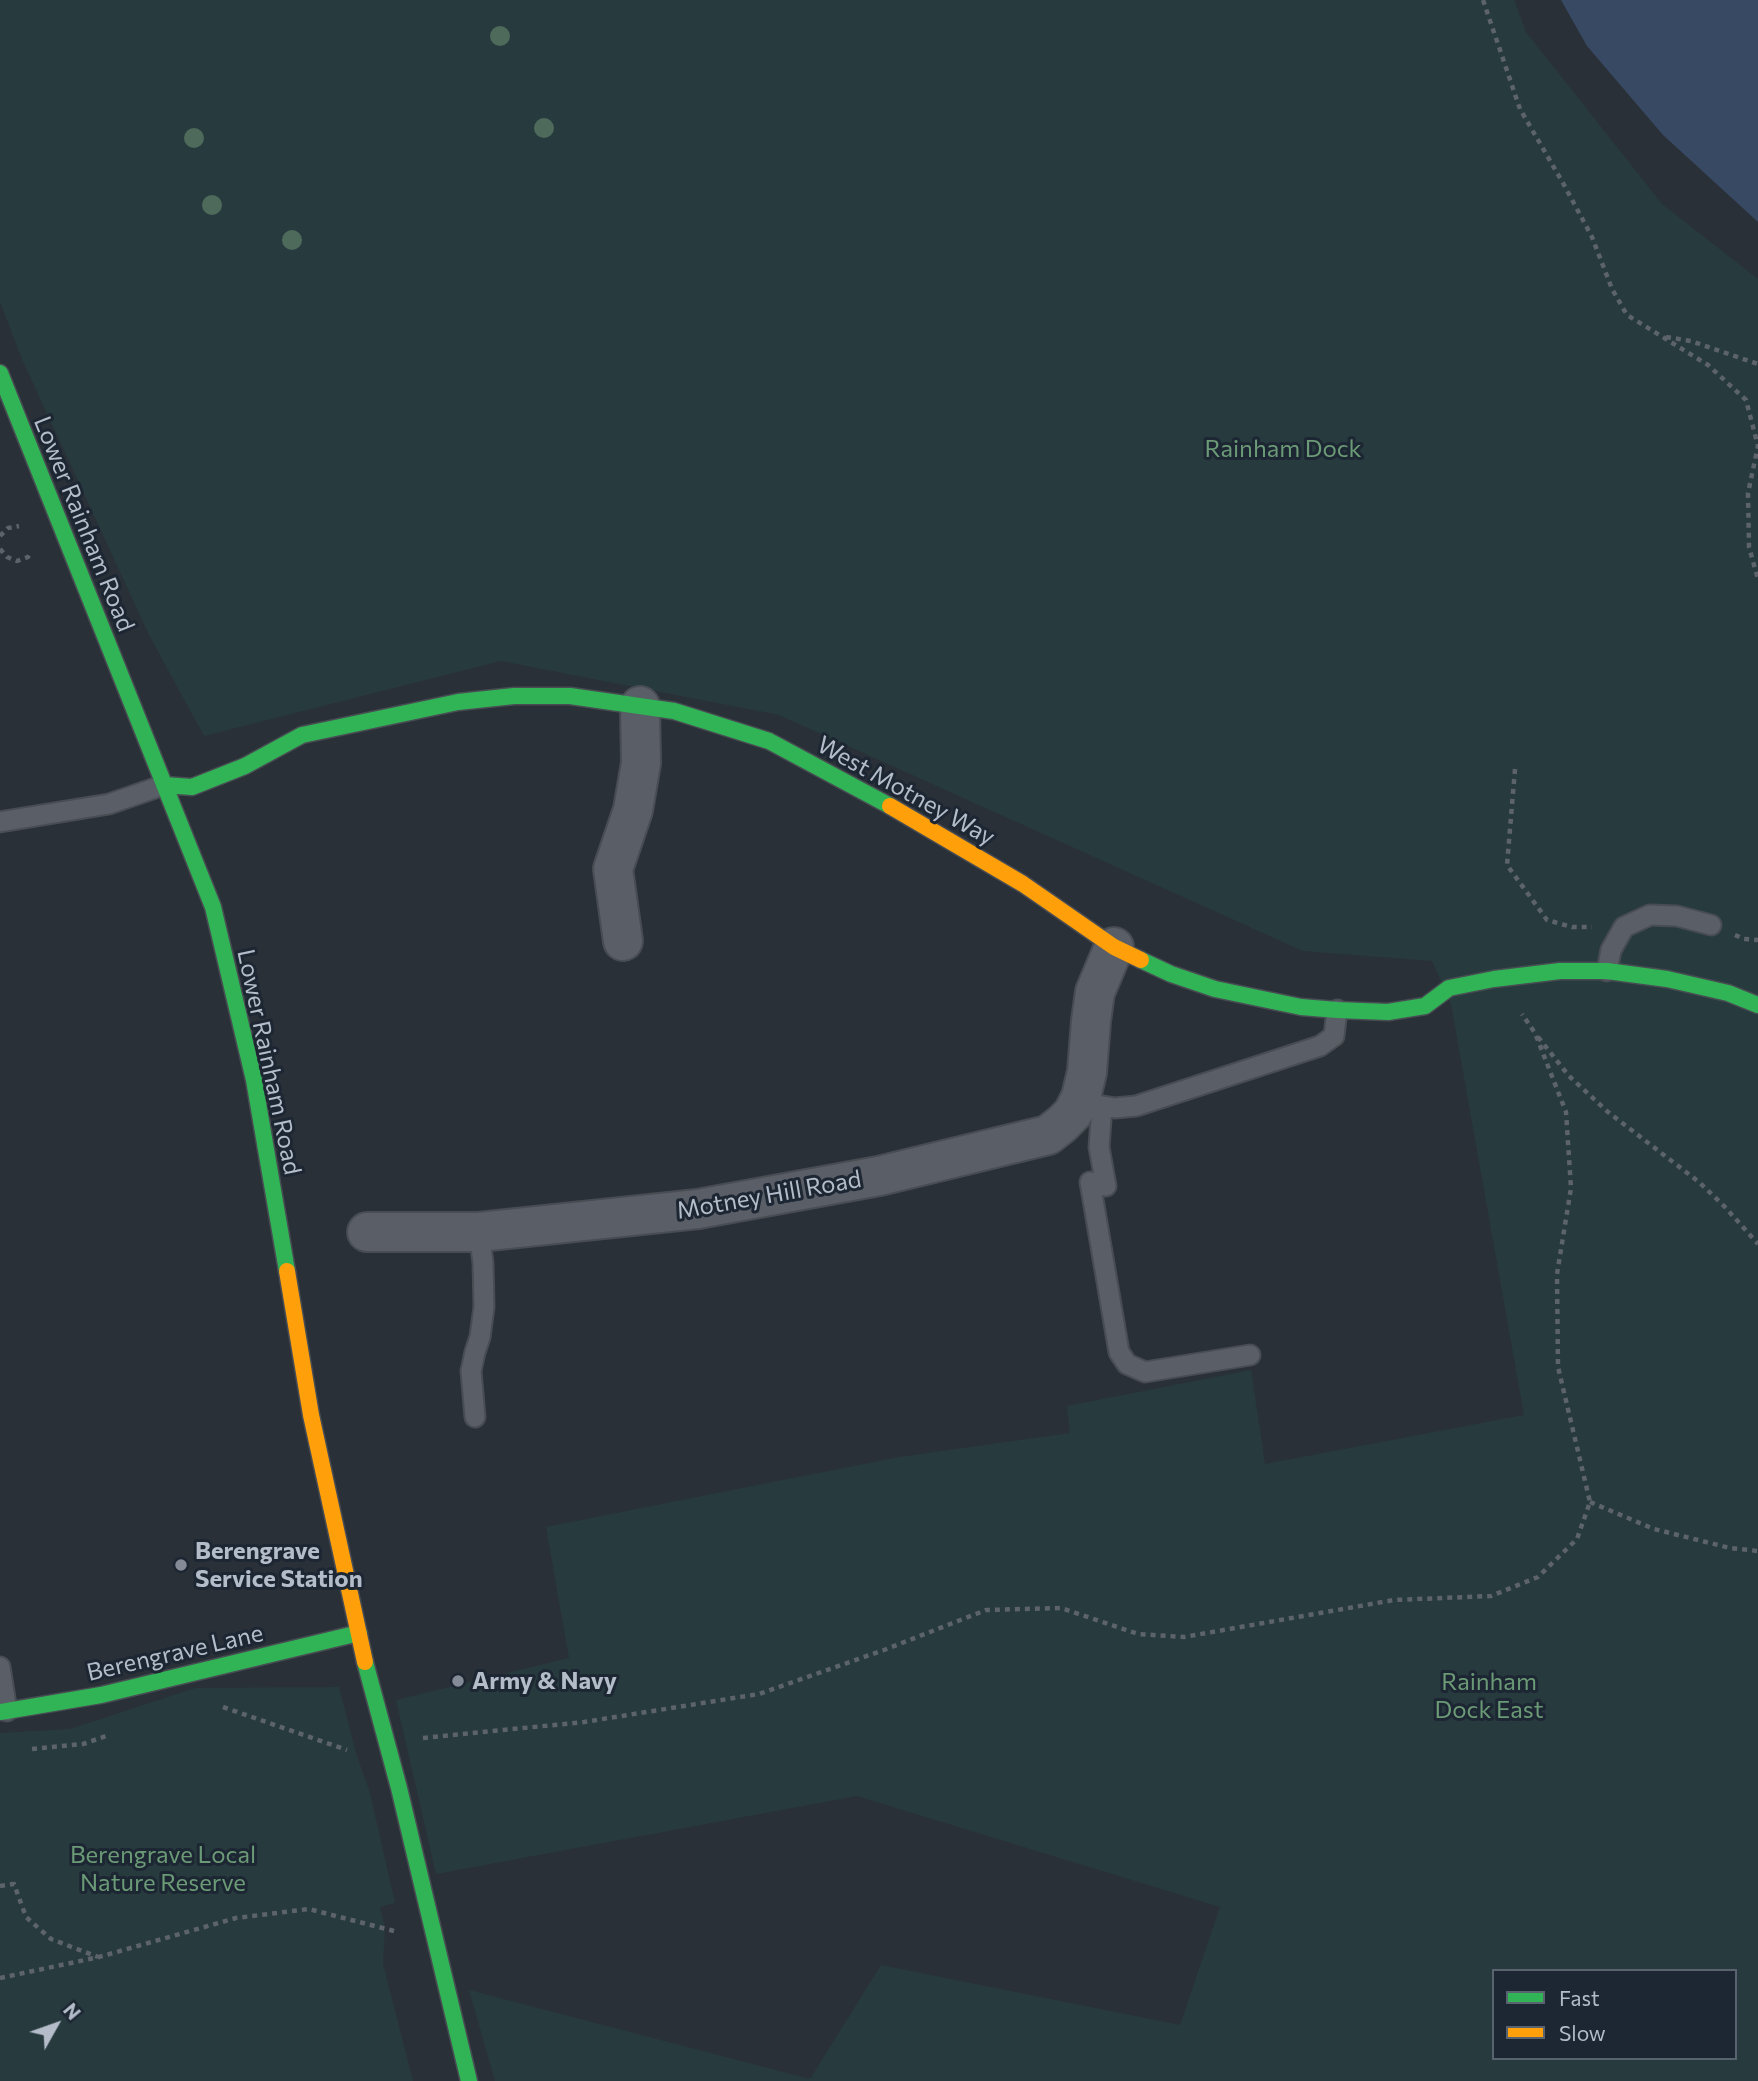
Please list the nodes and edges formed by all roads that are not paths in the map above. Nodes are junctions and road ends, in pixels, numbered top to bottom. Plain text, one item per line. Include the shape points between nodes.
1 (0, 373) edge
2 (640, 706) junction
3 (164, 785) junction
4 (0, 822) edge
5 (1711, 925) dead end
6 (623, 941) dead end
7 (1114, 947) junction
8 (1608, 971) junction
9 (1758, 1005) edge
10 (1337, 1010) junction
11 (1091, 1104) junction
12 (367, 1232) dead end
13 (479, 1232) junction
14 (1250, 1355) dead end
15 (475, 1417) dead end
16 (359, 1633) junction
17 (0, 1667) edge
18 (3, 1712) edge
19 (469, 2081) edge

1 - 3 street, Lower Rainham Road
2 - 3 street, West Motney Way via 570,696 458,702 302,735 245,766 192,787
2 - 6 street via 641,763 633,810 613,869
2 - 7 street, West Motney Way via 674,711 769,741 1023,884
3 - 4 lane via 109,804
3 - 16 street, Lower Rainham Road via 213,907 254,1080 310,1415
5 - 8 lane via 1650,915 1624,926 1611,950
7 - 10 street, West Motney Way via 1215,989
7 - 11 street, Motney Hill Road via 1095,992 1086,1082
8 - 9 street via 1667,979
8 - 10 street, West Motney Way via 1494,979 1449,988 1425,1006 1388,1012
10 - 11 lane via 1334,1036 1320,1046 1136,1106
11 - 13 street, Motney Hill Road via 1048,1135 879,1176 698,1209
11 - 14 lane via 1106,1186 1090,1182 1119,1352 1127,1364 1145,1373
12 - 13 street, Motney Hill Road
13 - 15 lane via 484,1307 471,1371
16 - 18 street, Berengrave Lane via 113,1693
16 - 19 street, Lower Rainham Road
17 - 18 lane

